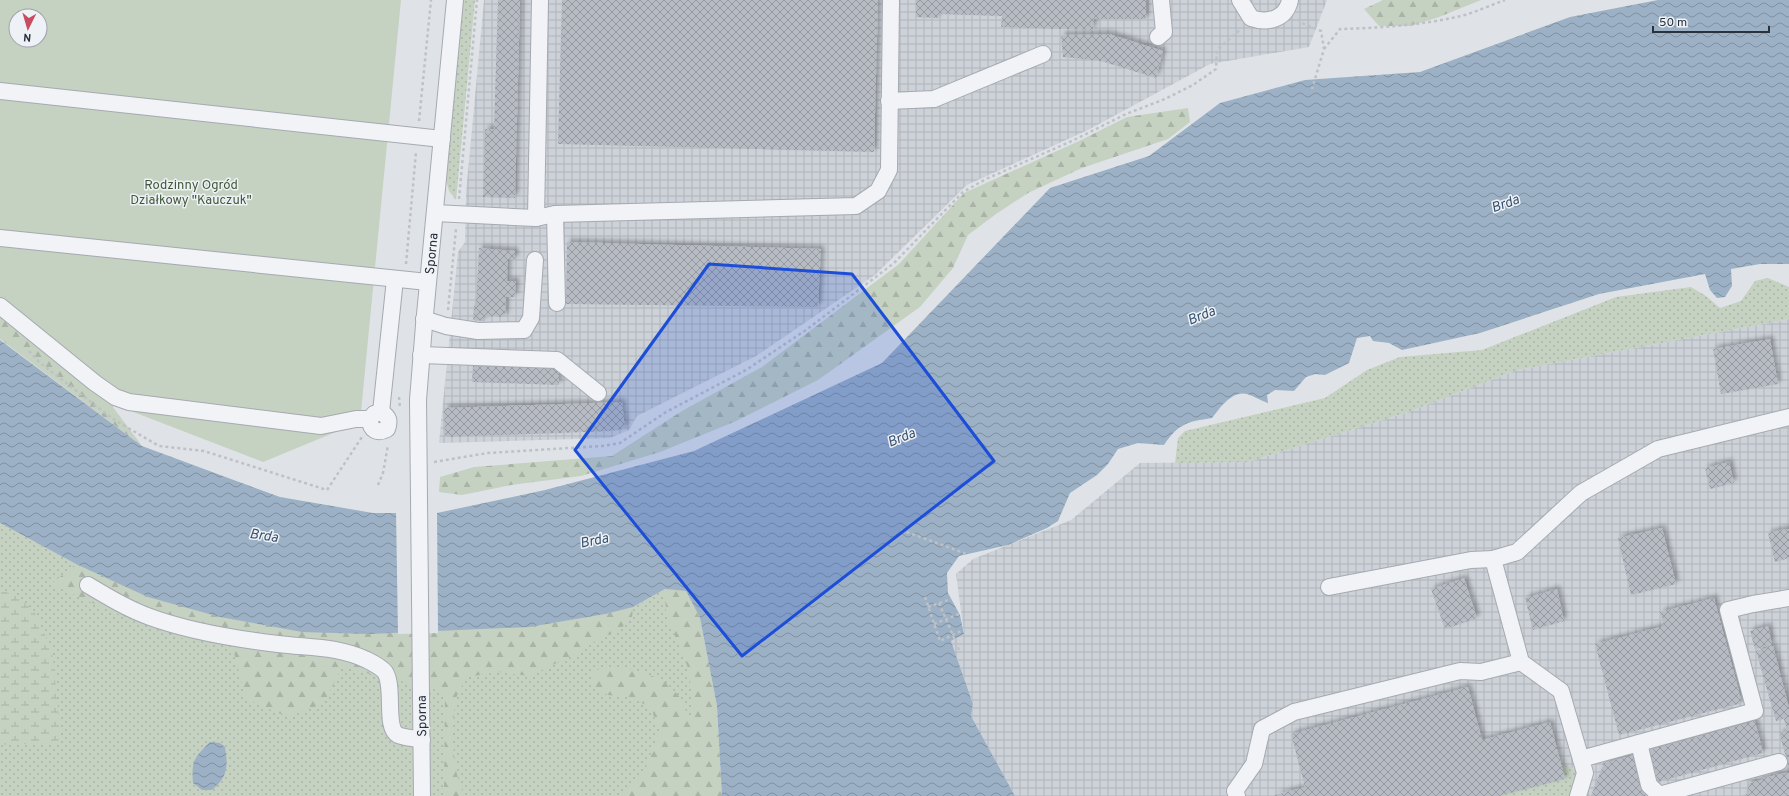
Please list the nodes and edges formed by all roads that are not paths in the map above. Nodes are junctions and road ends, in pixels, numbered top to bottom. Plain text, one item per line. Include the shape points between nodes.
1 (454, 0) edge
2 (540, 0) edge
3 (891, 0) edge
4 (1161, 0) edge
5 (1240, 0) edge
6 (1289, 4) edge
7 (1158, 37) dead end
8 (1043, 54) dead end
9 (0, 91) edge
10 (889, 101) junction
11 (442, 139) junction
12 (435, 213) junction
13 (555, 214) junction
14 (536, 218) junction
15 (0, 238) edge
16 (535, 260) dead end
17 (400, 279) junction
18 (428, 282) junction
19 (557, 303) dead end
20 (0, 306) edge
21 (424, 319) junction
22 (421, 355) junction
23 (598, 393) dead end
24 (1789, 417) edge
25 (374, 419) junction
26 (387, 429) road end
27 (1493, 559) junction
28 (88, 585) dead end
29 (1329, 587) dead end
30 (1789, 598) edge
31 (1520, 662) junction
32 (422, 740) junction
33 (1639, 743) junction
34 (1581, 758) junction
35 (1779, 762) dead end
36 (422, 796) edge
37 (1237, 796) edge
38 (1578, 796) edge

1 - 11 street, Sporna
2 - 14 street
3 - 10 street
4 - 7 street via 1164,32
5 - 6 street via 1251,18 1268,21 1279,17
8 - 10 street via 934,99
9 - 11 street
10 - 13 street via 889,170 878,191 856,206
11 - 12 street, Sporna
12 - 14 street
12 - 18 street, Sporna
13 - 14 street
13 - 19 street
15 - 17 street
16 - 21 street via 531,318 524,330 478,331 446,326
17 - 18 street
17 - 25 street
18 - 21 street, Sporna
20 - 25 street via 95,383 115,397 129,402 321,426
21 - 22 street, Sporna
22 - 23 street via 557,360
22 - 32 street, Sporna via 418,400
24 - 27 street via 1658,449 1582,493 1517,552
25 - 26 street via 387,416
27 - 29 street via 1471,560
27 - 31 street
28 - 32 street via 115,601 151,617 183,627 272,643 324,647 345,651 368,660 388,677 391,727 398,735
30 - 33 street via 1728,610 1755,711
31 - 34 street via 1561,691
31 - 37 street via 1481,672 1460,671 1294,712 1262,729 1254,764 1235,791
32 - 36 street, Sporna
33 - 34 street
33 - 35 street via 1649,785 1659,795
34 - 38 street via 1586,773

